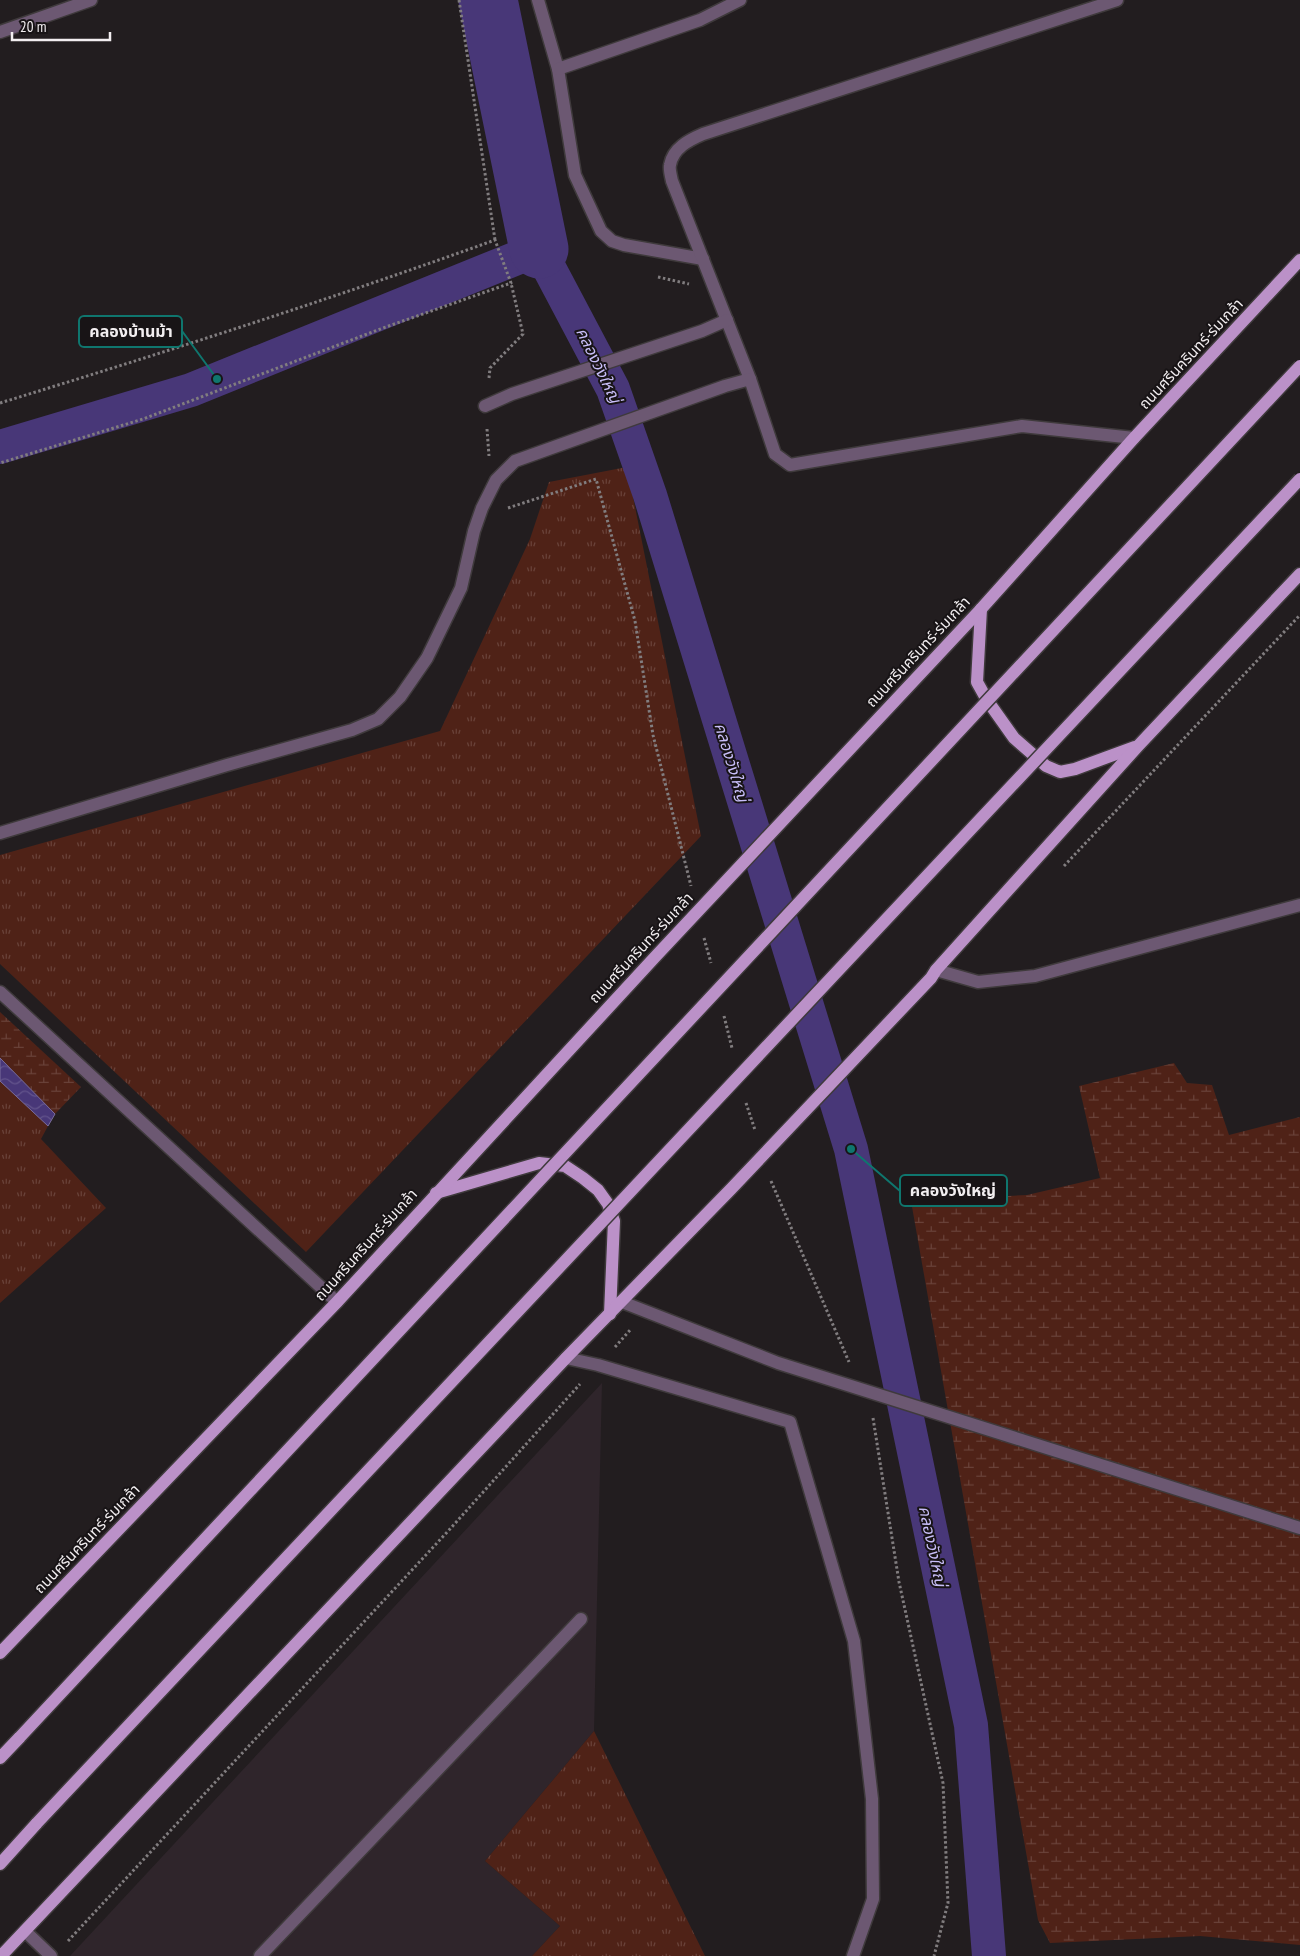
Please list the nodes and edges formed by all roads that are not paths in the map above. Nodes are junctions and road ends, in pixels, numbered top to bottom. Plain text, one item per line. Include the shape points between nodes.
1 (91, 0) edge
2 (538, 0) edge
3 (740, 0) edge
4 (1117, 0) edge
5 (0, 32) edge
6 (558, 69) junction
7 (702, 259) junction
8 (1300, 260) edge
9 (727, 320) junction
10 (1300, 366) edge
11 (750, 379) junction
12 (486, 406) road end
13 (1134, 438) junction
14 (1300, 479) edge
15 (1300, 574) edge
16 (981, 609) junction
17 (1138, 746) junction
18 (0, 833) edge
19 (1300, 905) edge
20 (934, 974) junction
21 (0, 992) edge
22 (436, 1193) junction
23 (337, 1302) junction
24 (622, 1302) junction
25 (610, 1314) junction
26 (566, 1358) junction
27 (1300, 1528) edge
28 (581, 1619) dead end
29 (0, 1653) edge
30 (0, 1758) edge
31 (0, 1864) edge
32 (25, 1931) junction
33 (1, 1956) edge
34 (51, 1956) edge
35 (260, 1956) edge
36 (853, 1956) edge

1 - 5 street
2 - 6 street
3 - 6 street via 700,20
4 - 7 street via 688,140 676,151 669,166
6 - 7 street via 575,175 601,231 612,241 624,245
7 - 9 street
8 - 13 main road, ถนนศรีนครินทร์-ร่มเกล้า
9 - 11 street
9 - 12 street via 512,394
10 - 30 main road, bridge
11 - 13 street via 775,454 790,465 1022,426
11 - 18 street via 515,461 496,480 482,508 461,588 427,658 400,697 378,719 352,730
13 - 16 main road, ถนนศรีนครินทร์-ร่มเกล้า
14 - 31 main road, bridge
15 - 17 main road
16 - 17 main road via 977,682 1014,738 1046,766 1060,772 1067,771
16 - 22 main road, ถนนศรีนครินทร์-ร่มเกล้า
17 - 20 main road
19 - 20 street via 1035,976 978,982
20 - 24 main road
21 - 23 street
22 - 23 main road, ถนนศรีนครินทร์-ร่มเกล้า
22 - 25 main road via 540,1163 565,1166 583,1178 598,1190 614,1220
23 - 29 main road, ถนนศรีนครินทร์-ร่มเกล้า
24 - 25 main road
24 - 27 street via 778,1363
25 - 26 main road
26 - 32 main road
26 - 36 street via 790,1422 854,1641 872,1799 873,1899
28 - 35 street
32 - 33 main road
32 - 34 street

